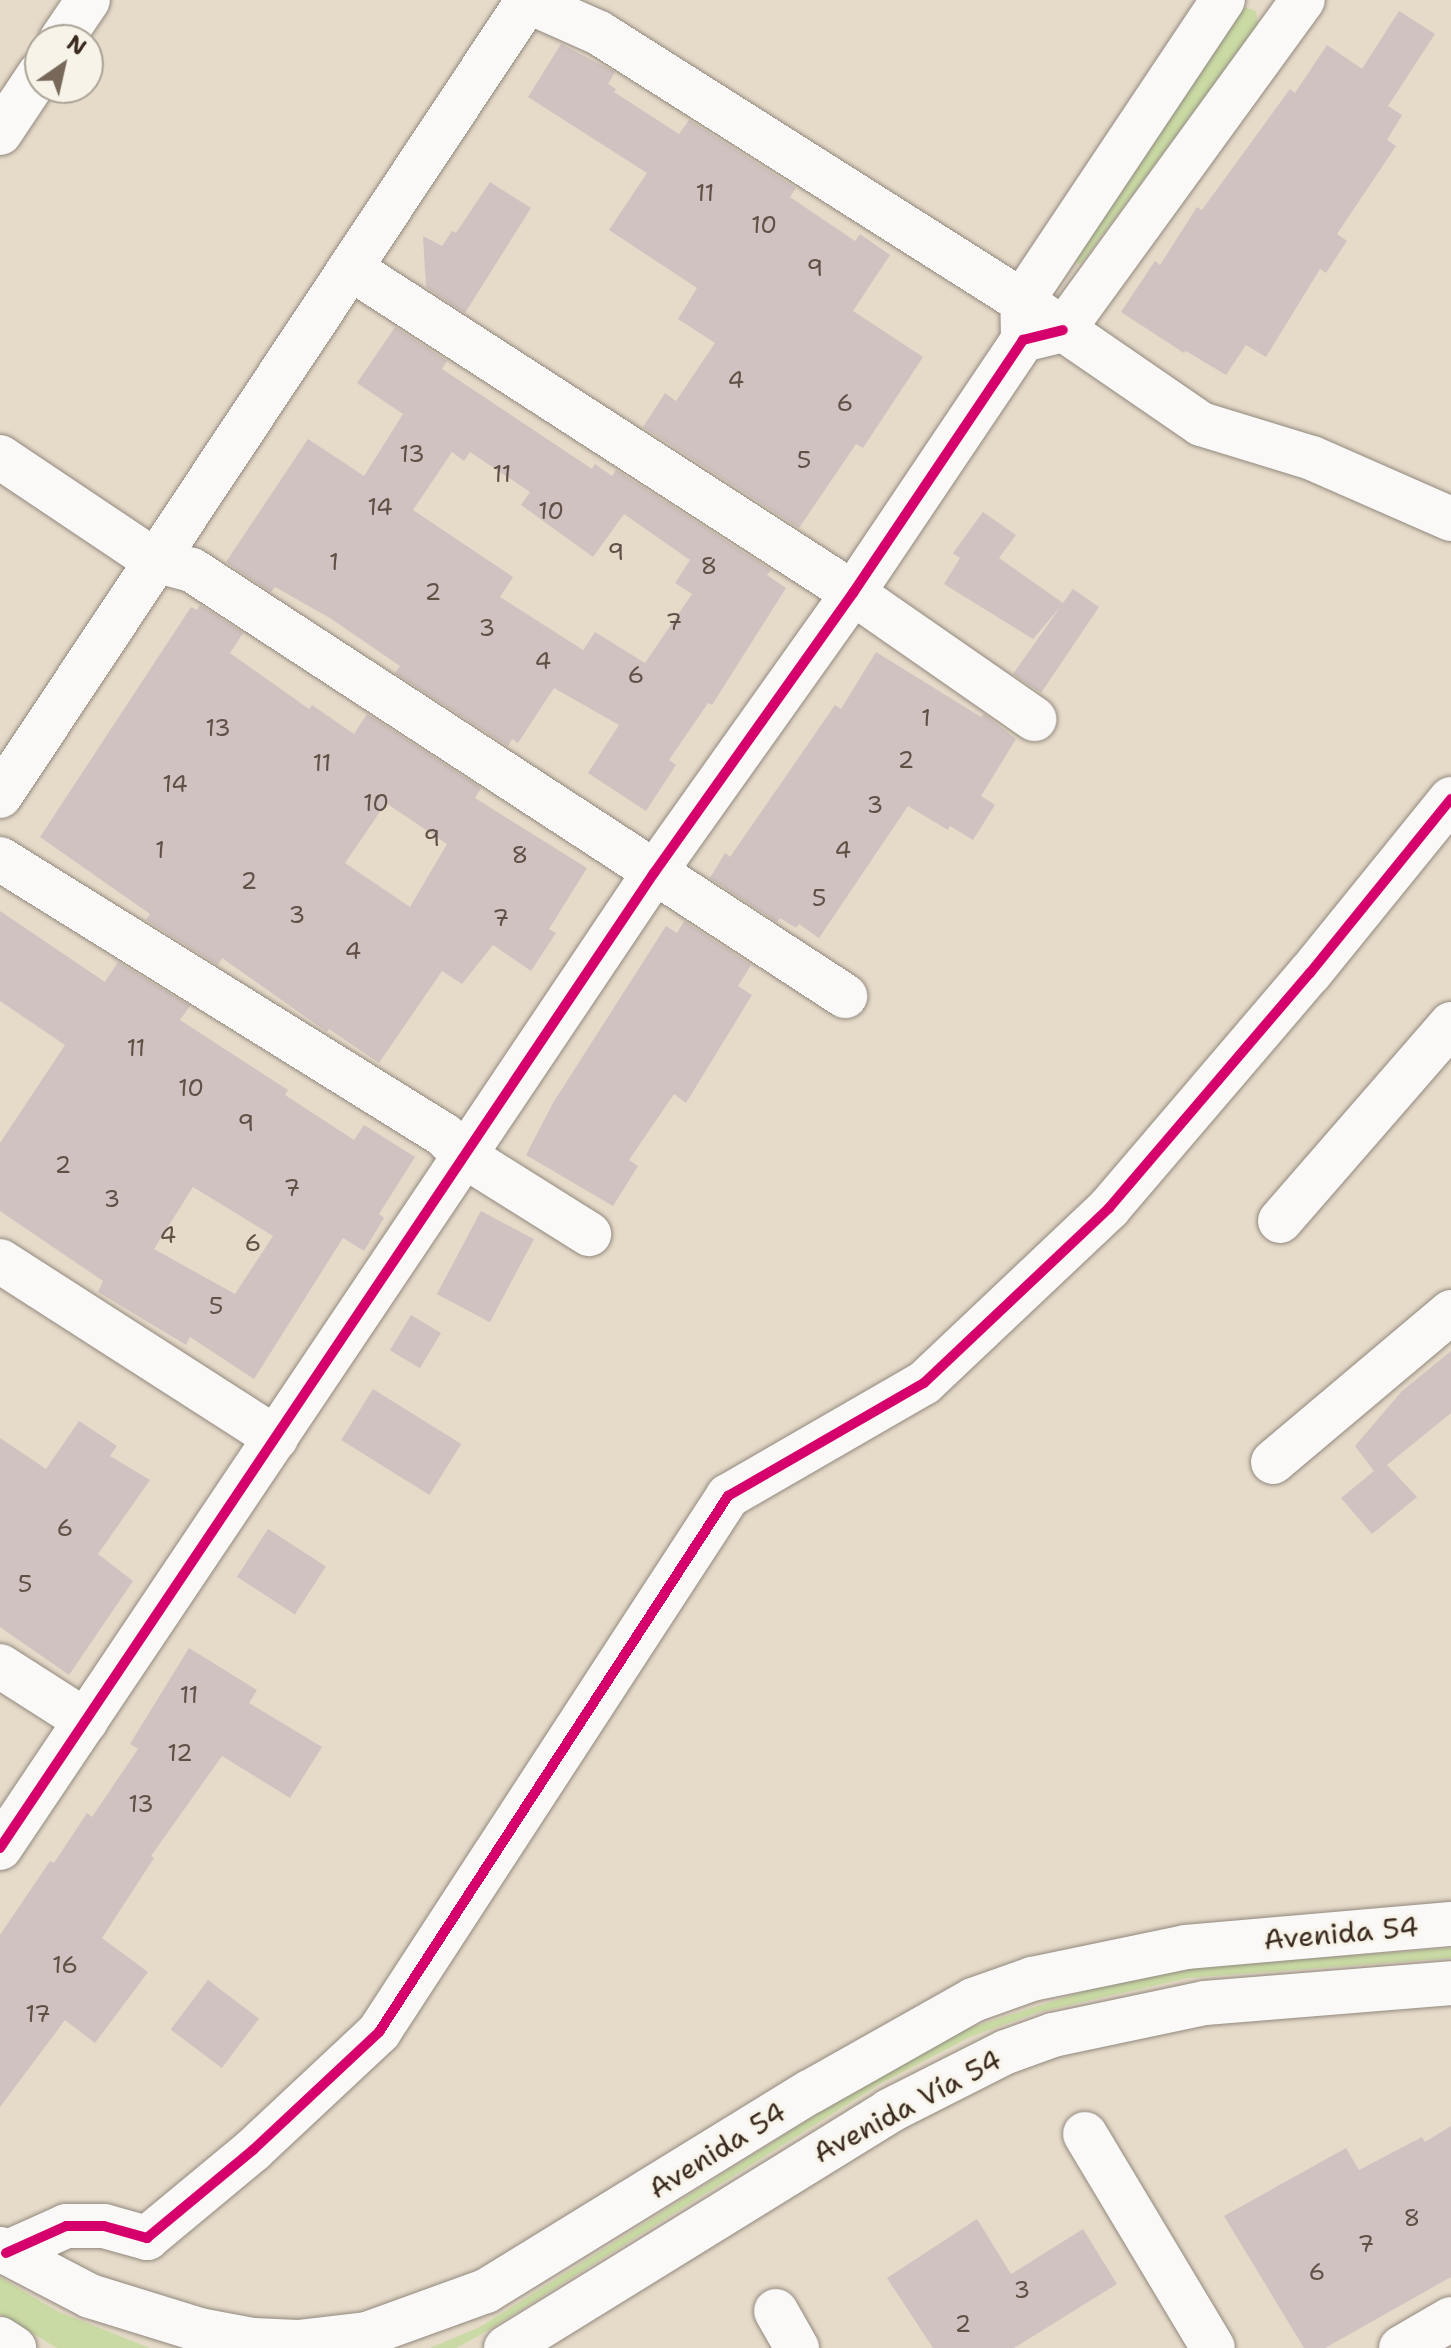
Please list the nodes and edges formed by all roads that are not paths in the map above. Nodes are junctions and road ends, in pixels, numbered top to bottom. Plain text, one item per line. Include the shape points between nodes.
1 (88, 0) edge
2 (1223, 0) edge
3 (527, 1) edge
4 (1294, 3) edge
5 (72, 24) edge
6 (24, 97) edge
7 (0, 133) edge
8 (350, 268) junction
9 (1036, 324) junction
10 (0, 457) edge
11 (1451, 519) edge
12 (154, 560) junction
13 (853, 593) junction
14 (1034, 719) dead end
15 (0, 796) edge
16 (1451, 799) edge
17 (0, 859) edge
18 (654, 873) junction
19 (845, 996) dead end
20 (1451, 1024) edge
21 (463, 1155) junction
22 (1280, 1221) dead end
23 (589, 1234) dead end
24 (0, 1261) edge
25 (1451, 1312) edge
26 (276, 1438) junction
27 (1273, 1462) dead end
28 (0, 1666) edge
29 (86, 1721) junction
30 (0, 1848) edge
31 (1451, 1924) edge
32 (1451, 1983) edge
33 (1085, 2134) dead end
34 (3, 2251) edge
35 (776, 2311) dead end
36 (1451, 2319) edge
37 (0, 2339) edge
38 (14, 2348) edge
39 (506, 2348) edge
40 (797, 2348) edge
41 (1213, 2348) edge
42 (1401, 2348) edge

1 - 5 street
2 - 9 street
3 - 8 street
3 - 9 street via 599,33
4 - 9 street
6 - 7 street
8 - 12 street
8 - 13 street
9 - 11 street via 1201,424 1312,458
9 - 13 street
10 - 12 street
12 - 15 street
12 - 18 street via 192,570
13 - 14 street
13 - 18 street
16 - 34 street via 1109,1208 924,1383 728,1496 379,2032 253,2150 147,2238 104,2226 66,2226
17 - 21 street via 444,1135
18 - 19 street
18 - 21 street
20 - 22 street
21 - 23 street
21 - 26 street
24 - 26 street
25 - 27 street
26 - 29 street
28 - 29 street
29 - 30 street
31 - 34 street, Avenida 54 via 1186,1947 1032,1979 973,2000 823,2084 486,2291 367,2334 298,2342 200,2330 90,2296
32 - 39 street, Avenida Vía 54 via 1205,2003 1053,2035 1006,2052 889,2111
33 - 41 street
35 - 40 street
36 - 42 street
37 - 38 street

